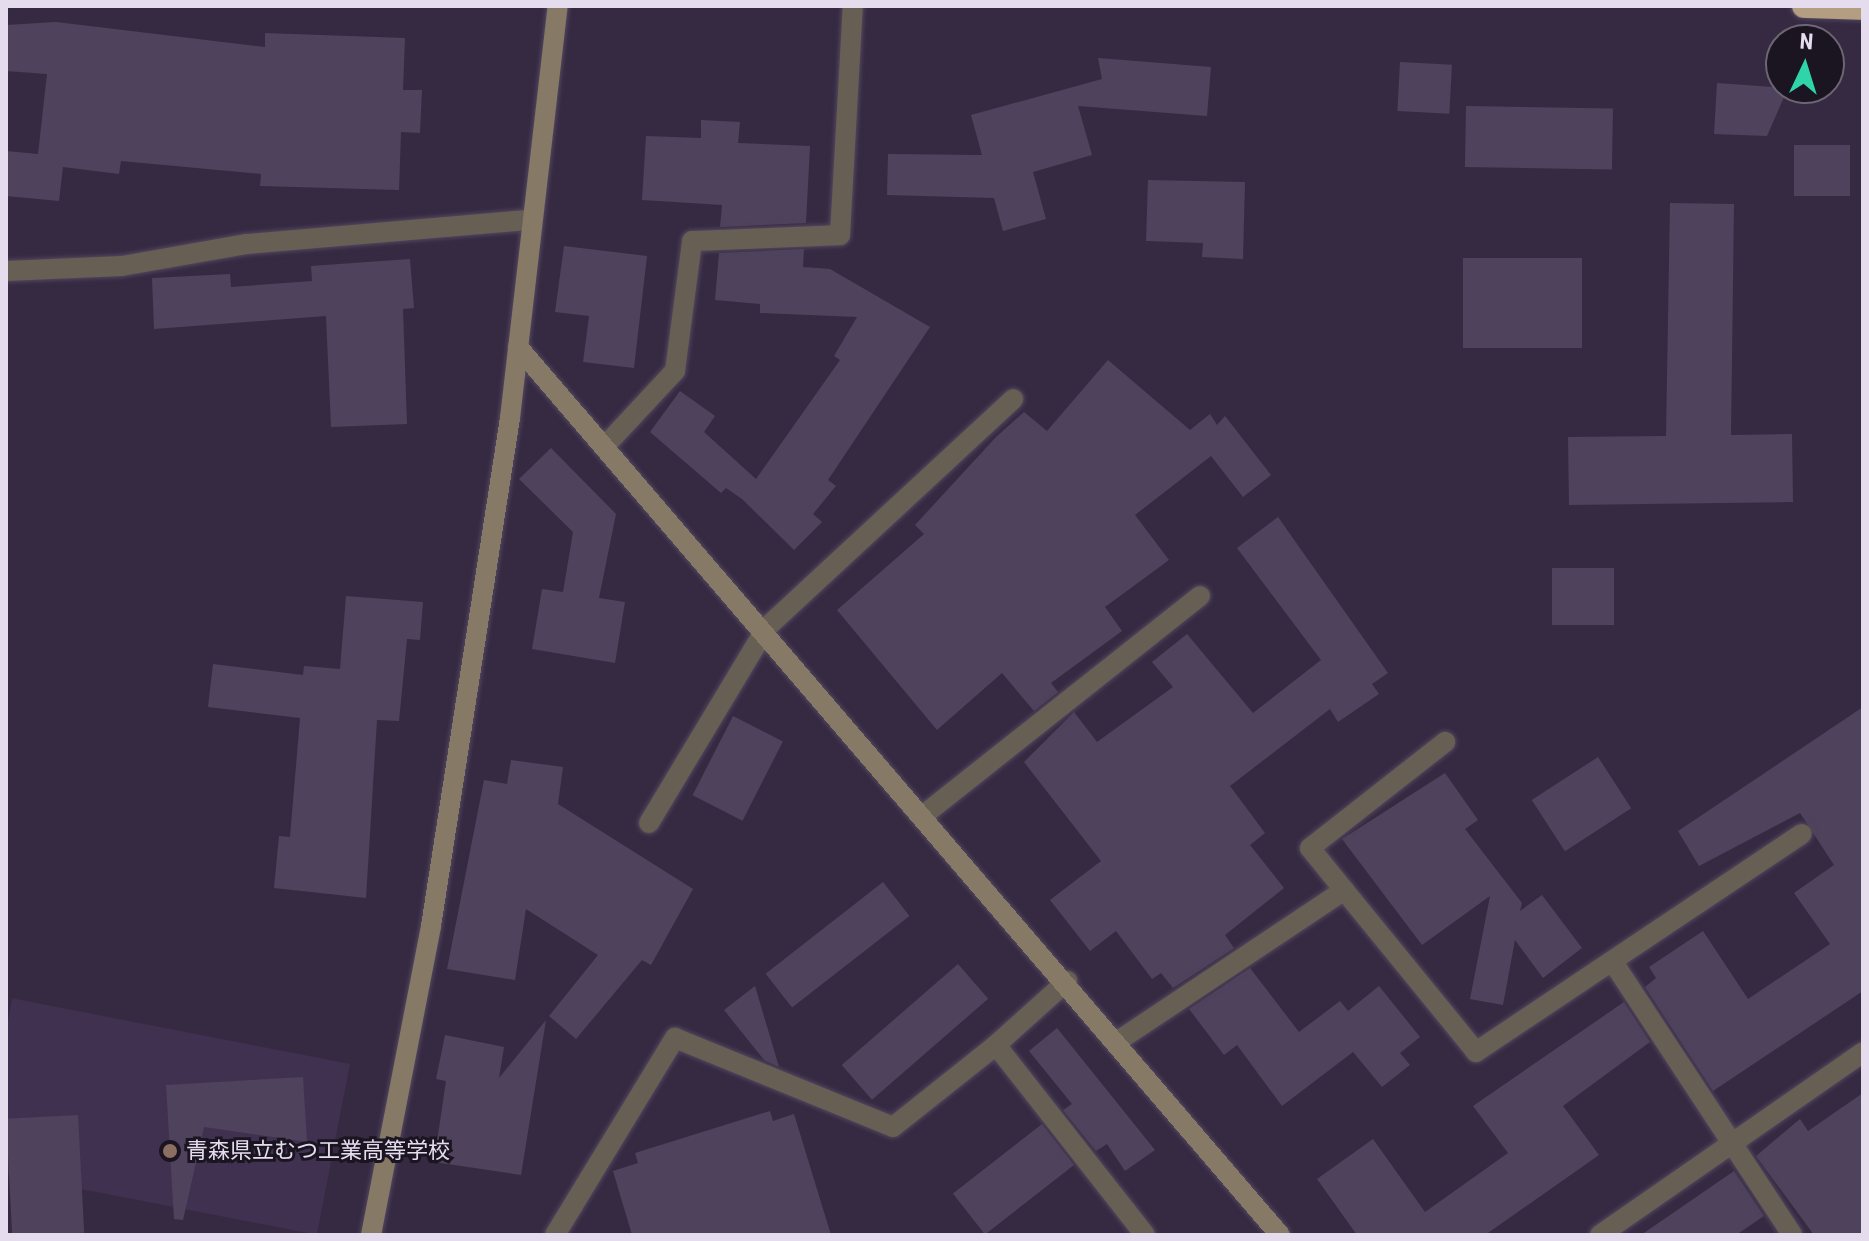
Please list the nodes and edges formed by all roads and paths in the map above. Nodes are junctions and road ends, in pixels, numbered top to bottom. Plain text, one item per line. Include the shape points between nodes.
1 (558, 6) edge
2 (853, 6) edge
3 (1804, 6) edge
4 (1863, 8) edge
5 (529, 220) junction
6 (6, 271) edge
7 (518, 347) junction
8 (1013, 399) dead end
9 (605, 446) junction
10 (1200, 596) dead end
11 (766, 628) junction
12 (1445, 742) dead end
13 (925, 814) junction
14 (649, 823) dead end
15 (1802, 834) dead end
16 (1344, 890) junction
17 (1613, 962) junction
18 (1067, 981) junction
19 (1118, 1041) junction
20 (996, 1045) junction
21 (1863, 1052) edge
22 (1734, 1148) junction
23 (371, 1235) edge
24 (555, 1235) edge
25 (1145, 1235) edge
26 (1280, 1235) edge
27 (1600, 1235) edge
28 (1792, 1235) edge

1 - 5 street
2 - 9 street via 840,235 692,241 675,371
3 - 4 highway
5 - 6 street via 247,244 122,266
5 - 7 street
7 - 9 street
7 - 23 street via 431,926
8 - 11 street
9 - 11 street
10 - 13 street
11 - 13 street
11 - 14 street
12 - 16 street via 1310,848
13 - 18 street
15 - 17 street
16 - 17 street via 1476,1052
16 - 19 street
17 - 22 street
18 - 19 street
18 - 20 street
19 - 26 street
20 - 24 street via 893,1127 675,1038
20 - 25 street
21 - 22 street
22 - 27 street
22 - 28 street

